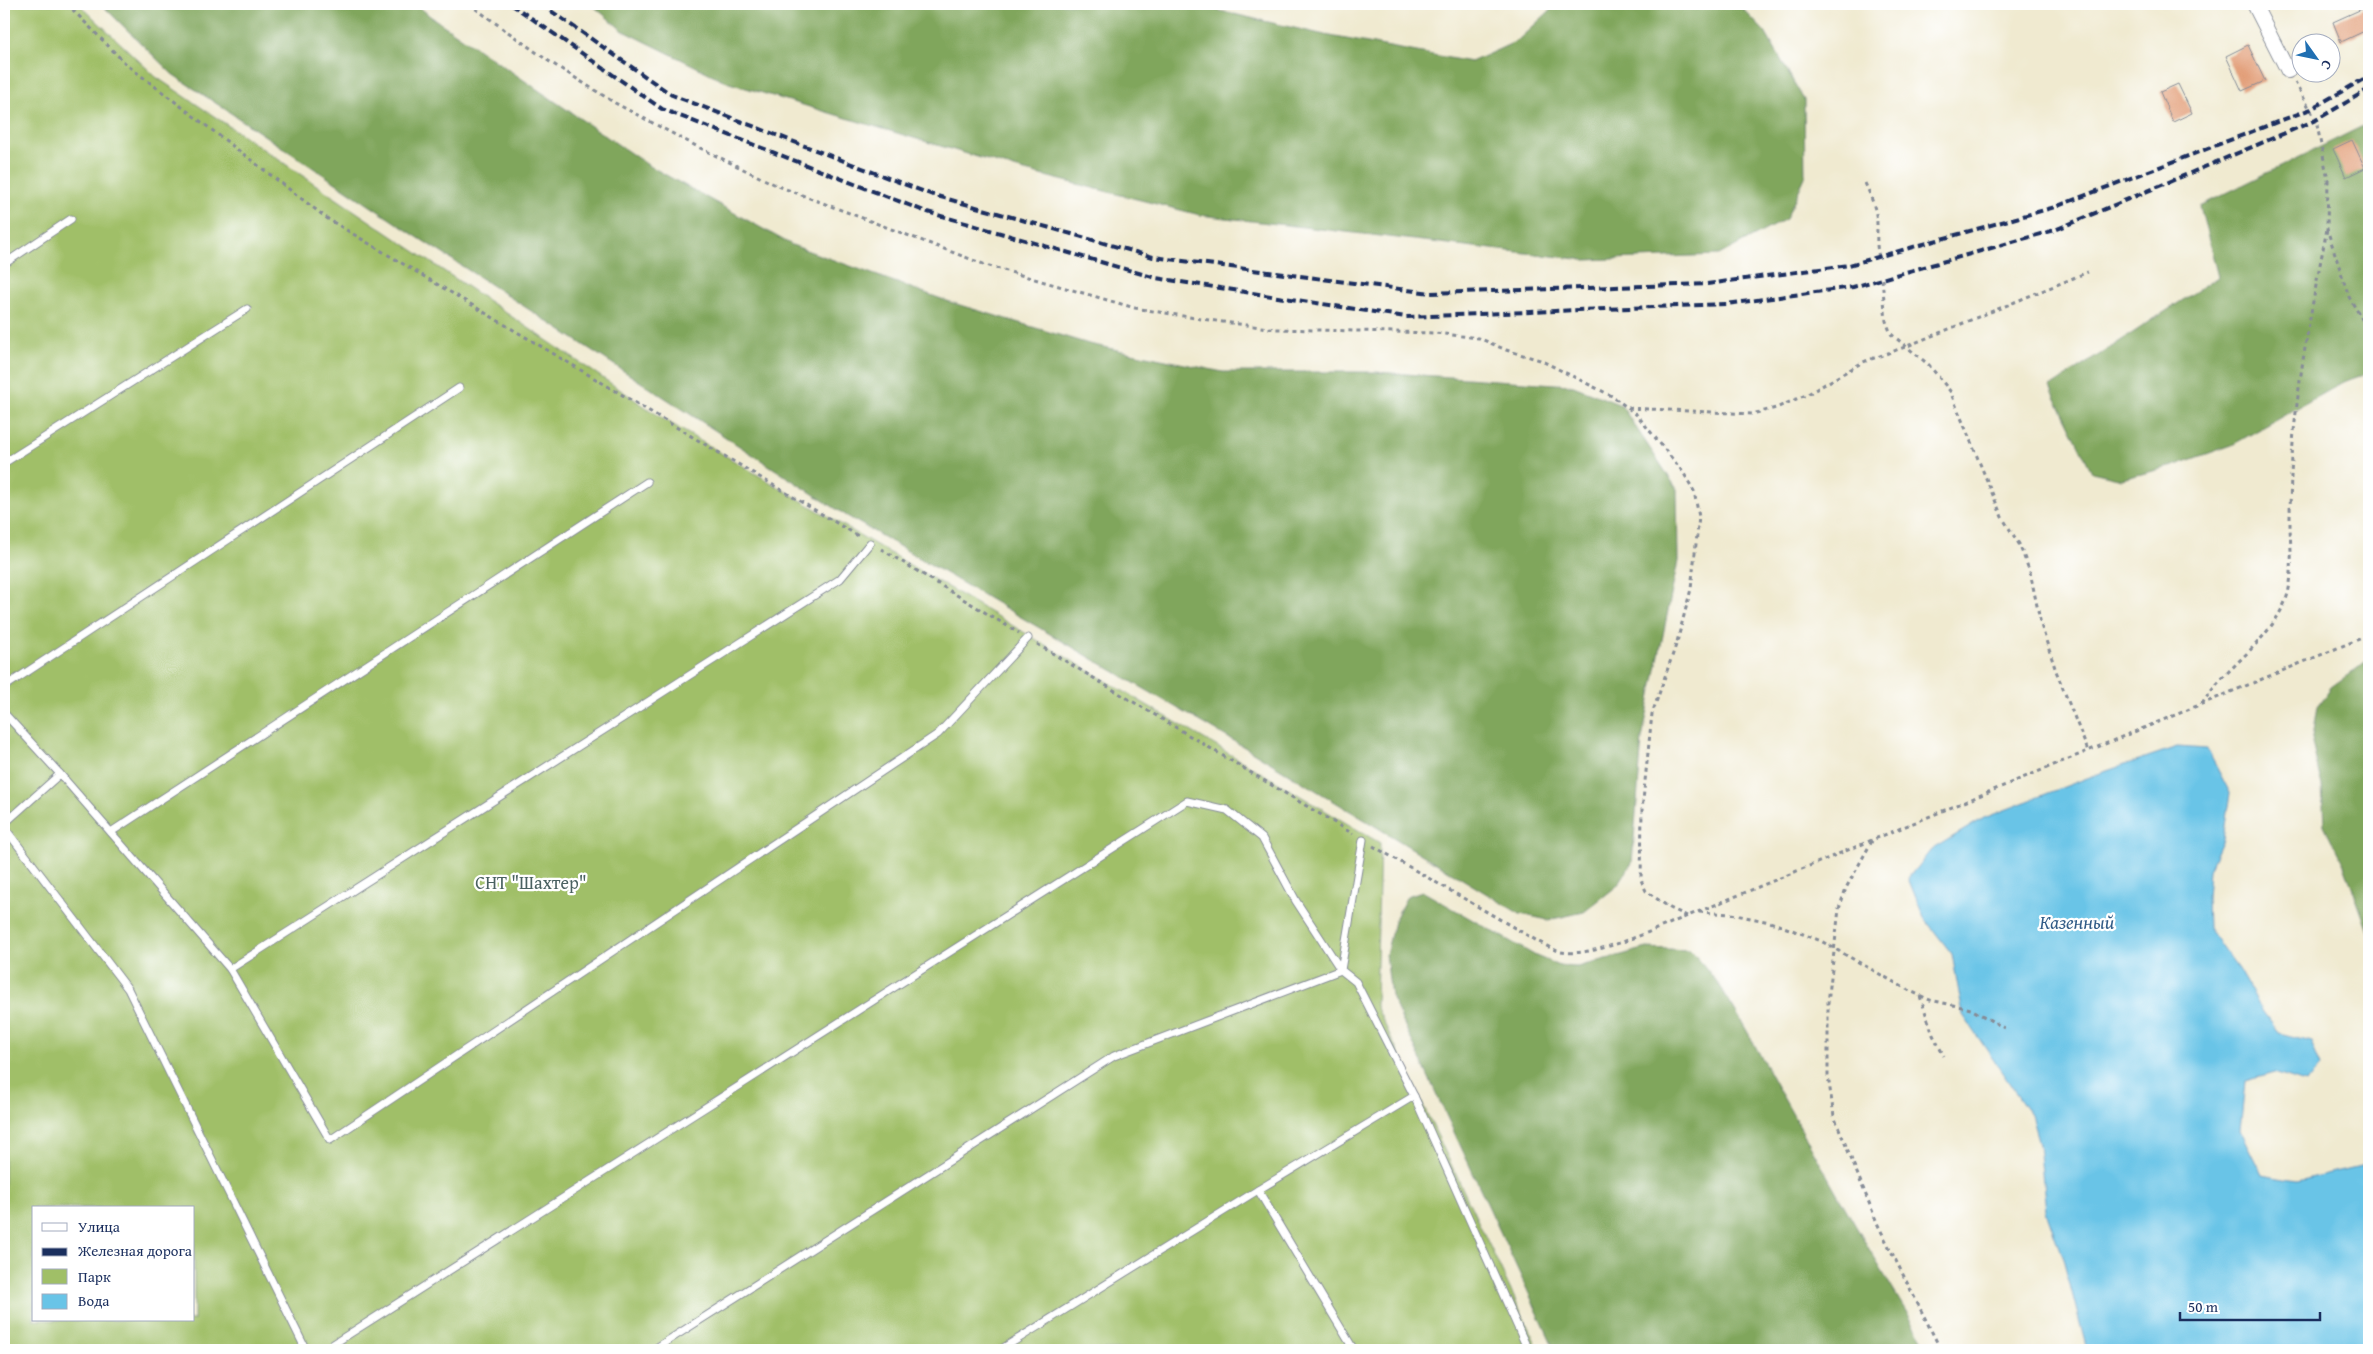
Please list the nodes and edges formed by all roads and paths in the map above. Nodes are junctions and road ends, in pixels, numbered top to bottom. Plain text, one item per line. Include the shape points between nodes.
1 (66, 4) edge
2 (469, 4) edge
3 (2254, 4) edge
4 (2288, 71) joint
5 (1865, 183) dead end
6 (71, 219) dead end
7 (2327, 230) junction
8 (1879, 257) dead end
9 (4, 264) edge
10 (2088, 272) dead end
11 (1882, 279) dead end
12 (247, 309) dead end
13 (2369, 331) edge
14 (1905, 347) junction
15 (459, 388) dead end
16 (1627, 408) junction
17 (4, 463) edge
18 (647, 482) dead end
19 (870, 543) junction
20 (2369, 635) edge
21 (1028, 638) junction
22 (4, 687) edge
23 (2202, 704) junction
24 (4, 713) edge
25 (2088, 751) junction
26 (60, 774) junction
27 (4, 826) edge
28 (110, 832) junction
29 (1363, 840) junction
30 (1872, 840) junction
31 (1699, 912) junction
32 (1688, 916) junction
33 (1836, 950) junction
34 (230, 968) junction
35 (1341, 970) junction
36 (1920, 995) junction
37 (2004, 1028) dead end
38 (1944, 1056) dead end
39 (1414, 1096) junction
40 (1258, 1190) junction
41 (306, 1350) edge
42 (324, 1350) edge
43 (653, 1350) edge
44 (1000, 1350) edge
45 (1354, 1350) edge
46 (1528, 1350) edge
47 (1941, 1350) edge

1 - 19 path via 127,65 328,219
2 - 16 path via 614,103 707,151 778,186 986,265 1135,308 1201,320 1276,328 1435,333 1479,338 1540,360 1612,396
3 - 4 street
4 - 7 path via 2316,120 2328,180
5 - 8 path via 1877,223
6 - 9 lane
7 - 13 path via 2348,297
7 - 23 path via 2297,411 2291,504 2291,571 2286,599 2277,619 2260,641 2212,687
10 - 14 path
11 - 14 path via 1886,321 1891,334
12 - 17 lane
14 - 16 path via 1863,362 1808,394 1752,414
14 - 25 path via 1929,365 1945,384 1964,422 2002,517 2019,544 2030,572 2041,625
15 - 22 lane
16 - 32 path via 1637,415 1683,472 1694,491 1699,516 1690,589 1678,642 1652,714 1642,810 1641,880 1646,891
18 - 28 lane
19 - 21 path
19 - 34 lane via 840,579
20 - 23 path
21 - 29 path
21 - 34 lane via 938,734 330,1140
23 - 25 path
24 - 26 lane
25 - 30 path
26 - 27 lane
26 - 28 lane
27 - 41 lane via 128,989
28 - 34 lane
29 - 32 path via 1559,952 1578,953 1616,943
29 - 35 lane
30 - 31 path
30 - 33 path via 1846,888 1839,909
31 - 32 path
31 - 33 path via 1770,922
33 - 36 path
33 - 47 path via 1830,980 1827,1033 1828,1076 1834,1116 1878,1225
35 - 39 lane via 1356,982
35 - 42 lane via 1296,901 1262,838 1227,810 1187,800
35 - 43 lane via 1114,1056
36 - 37 path via 1971,1009
36 - 38 path via 1932,1035
39 - 40 lane
39 - 46 lane
40 - 44 lane
40 - 45 lane

